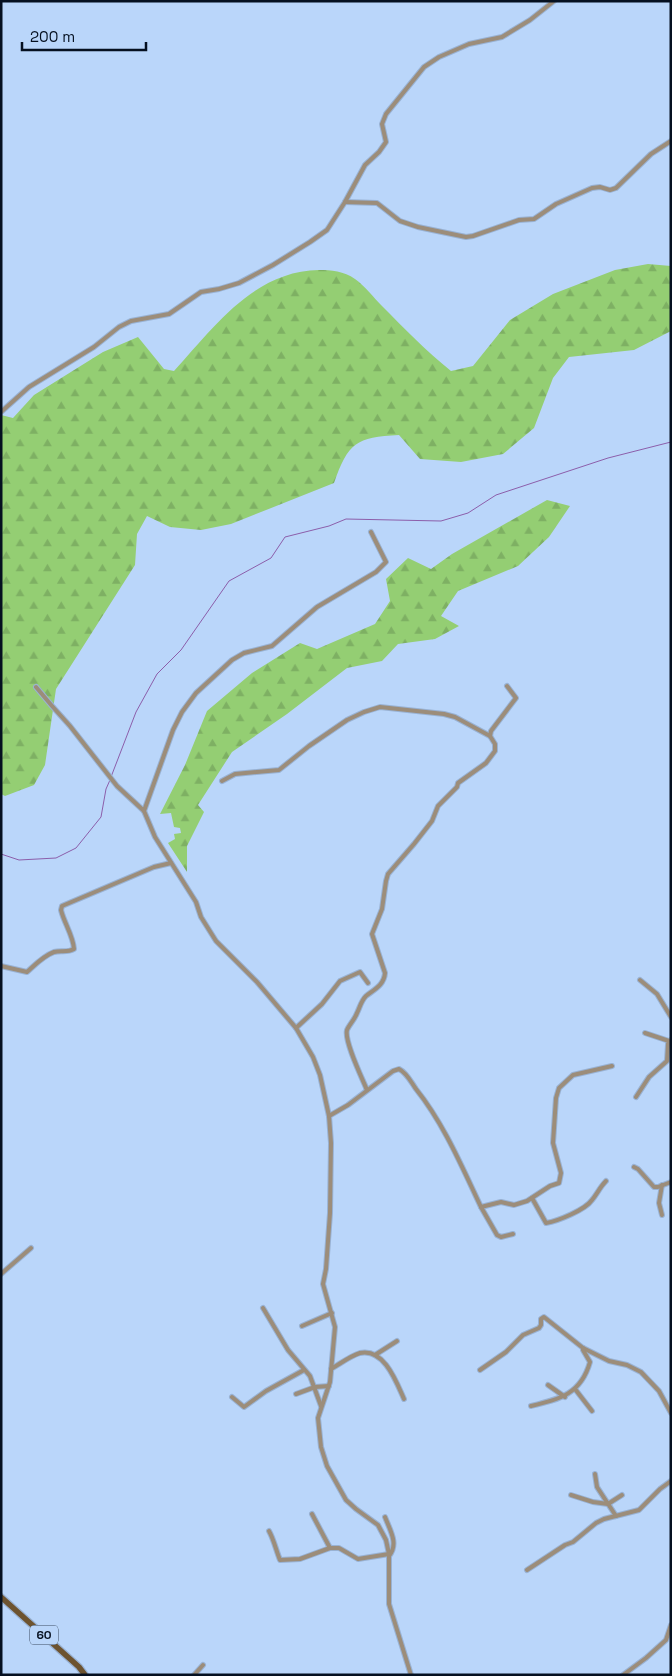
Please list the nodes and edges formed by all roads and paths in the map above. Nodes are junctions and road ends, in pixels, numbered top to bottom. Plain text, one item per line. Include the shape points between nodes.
1 (554, 1) edge
2 (671, 141) edge
3 (346, 202) junction
4 (1, 412) edge
5 (372, 532) dead end
6 (508, 686) dead end
7 (36, 687) dead end
8 (490, 736) junction
9 (222, 781) dead end
10 (144, 811) junction
11 (171, 863) junction
12 (1, 966) edge
13 (640, 980) dead end
14 (368, 983) dead end
15 (671, 1017) edge
16 (296, 1028) junction
17 (645, 1033) dead end
18 (670, 1041) edge
19 (612, 1066) dead end
20 (367, 1090) junction
21 (636, 1097) dead end
22 (329, 1116) junction
23 (634, 1167) dead end
24 (606, 1181) dead end
25 (671, 1182) edge
26 (662, 1185) junction
27 (532, 1198) junction
28 (481, 1207) junction
29 (662, 1215) dead end
30 (513, 1234) dead end
31 (31, 1248) dead end
32 (1, 1274) edge
33 (263, 1308) dead end
34 (332, 1312) junction
35 (302, 1326) dead end
36 (396, 1341) dead end
37 (583, 1348) junction
38 (375, 1355) junction
39 (331, 1369) junction
40 (304, 1370) junction
41 (480, 1370) dead end
42 (548, 1385) dead end
43 (329, 1386) junction
44 (315, 1387) junction
45 (575, 1390) junction
46 (296, 1394) dead end
47 (565, 1396) junction
48 (232, 1397) dead end
49 (404, 1399) dead end
50 (321, 1406) junction
51 (531, 1406) dead end
52 (592, 1411) dead end
53 (671, 1413) edge
54 (595, 1474) dead end
55 (671, 1481) edge
56 (571, 1495) dead end
57 (622, 1495) dead end
58 (608, 1504) junction
59 (312, 1514) dead end
60 (616, 1516) junction
61 (385, 1517) dead end
62 (269, 1531) dead end
63 (330, 1548) junction
64 (389, 1555) junction
65 (527, 1570) dead end
66 (1, 1597) edge
67 (671, 1625) edge
68 (202, 1665) dead end
69 (85, 1675) edge
70 (194, 1675) edge
71 (411, 1675) edge
72 (623, 1675) edge

1 - 3 street via 502,37 469,44 424,67 386,114 382,124 386,142 366,165
2 - 3 street via 651,154 616,188 592,188 556,204 534,219 519,220 473,236 460,237 400,221 377,203
3 - 4 street via 327,230 273,265 239,283 201,292 169,314 131,320 119,326 94,347 29,387
5 - 10 street via 386,562 376,572 317,607 272,646 244,653 232,660 196,693 173,730
6 - 8 street via 516,698 496,721
7 - 10 street via 117,786
8 - 9 street via 444,714 380,707 347,720 279,770 235,774
8 - 20 street via 495,751 486,763 458,783 438,806 432,821 388,874 382,909 372,934 385,978 361,1002 347,1033
10 - 11 street
11 - 12 street via 154,867 62,906 60,910 73,942 74,949 70,952 54,952 28,972
11 - 16 street via 216,941
13 - 15 street via 657,994
14 - 16 street via 360,972 340,981 322,1004
16 - 22 street via 320,1075
17 - 18 street
18 - 21 street via 667,1061 649,1078
19 - 27 street via 573,1075 559,1088 553,1143 561,1173 559,1182
20 - 22 street
20 - 28 street via 393,1070 404,1072 423,1096 453,1147
22 - 34 street via 330,1213 323,1284
23 - 26 street via 654,1186
24 - 27 street via 588,1205 552,1222 546,1223
25 - 26 street
26 - 29 street via 659,1203
27 - 28 street via 514,1205 501,1202
28 - 30 street via 497,1235
31 - 32 street
33 - 40 street
34 - 35 street
34 - 39 street via 335,1327
36 - 38 street
37 - 41 street via 548,1319 542,1318 539,1328 523,1335
37 - 45 street via 590,1362
37 - 53 street via 641,1372 659,1391
38 - 39 street via 360,1353
38 - 49 street via 391,1372
39 - 43 street
40 - 44 street
40 - 48 street via 244,1407
42 - 47 street
43 - 44 street
43 - 50 street
44 - 46 street
44 - 50 street
45 - 47 street
45 - 52 street
47 - 51 street
50 - 64 street via 318,1429 327,1466 346,1500 378,1525
54 - 58 street via 597,1487
55 - 60 street via 639,1510
56 - 58 street
57 - 58 street
58 - 60 street
59 - 63 street
60 - 65 street via 596,1523 573,1542
61 - 64 street via 393,1538
62 - 63 street via 280,1560 300,1559
63 - 64 street via 339,1548 358,1559
64 - 71 street via 389,1604
66 - 69 main road, 60
67 - 72 street via 666,1640
68 - 70 street

